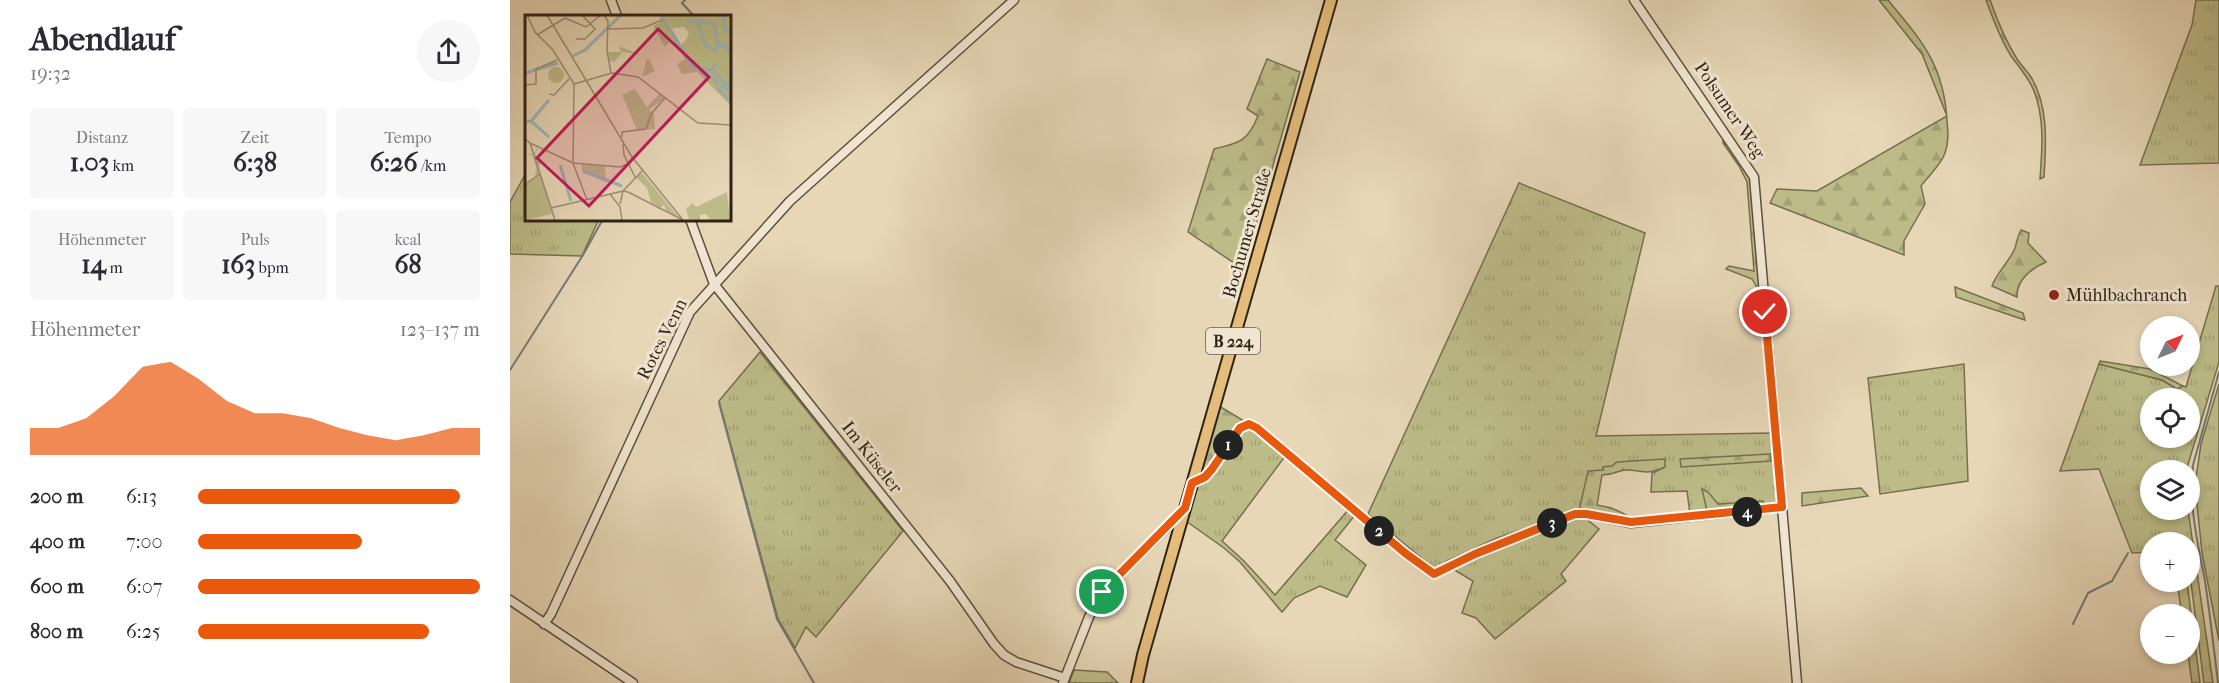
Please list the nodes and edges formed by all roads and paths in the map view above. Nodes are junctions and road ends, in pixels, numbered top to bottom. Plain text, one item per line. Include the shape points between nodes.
1 (611, 0) edge
2 (1014, 0) edge
3 (1331, 0) edge
4 (1634, 0) edge
5 (617, 15) edge
6 (690, 220) edge
7 (714, 284) junction
8 (1192, 483) junction
9 (1782, 507) junction
10 (1185, 508) junction
11 (510, 600) edge
12 (544, 624) junction
13 (1064, 680) edge
14 (633, 683) edge
15 (1137, 683) edge
16 (1797, 683) edge

1 - 5 street
2 - 7 street, Rotes Venn via 790,201
3 - 8 main road, Bochumer Straße / B 224
4 - 9 street, Polsumer Weg via 1754,177
6 - 7 street, Im Küseler
7 - 12 street, Rotes Venn via 690,312
7 - 13 street, Im Küseler via 950,581 994,645 1016,662
8 - 9 street via 1205,477 1240,428 1249,424 1434,574 1575,514 1631,522
8 - 10 main road, Bochumer Straße / B 224
9 - 16 street, Polsumer Weg
10 - 13 street via 1102,592
10 - 15 main road, Bochumer Straße / B 224
11 - 12 street
12 - 14 street

